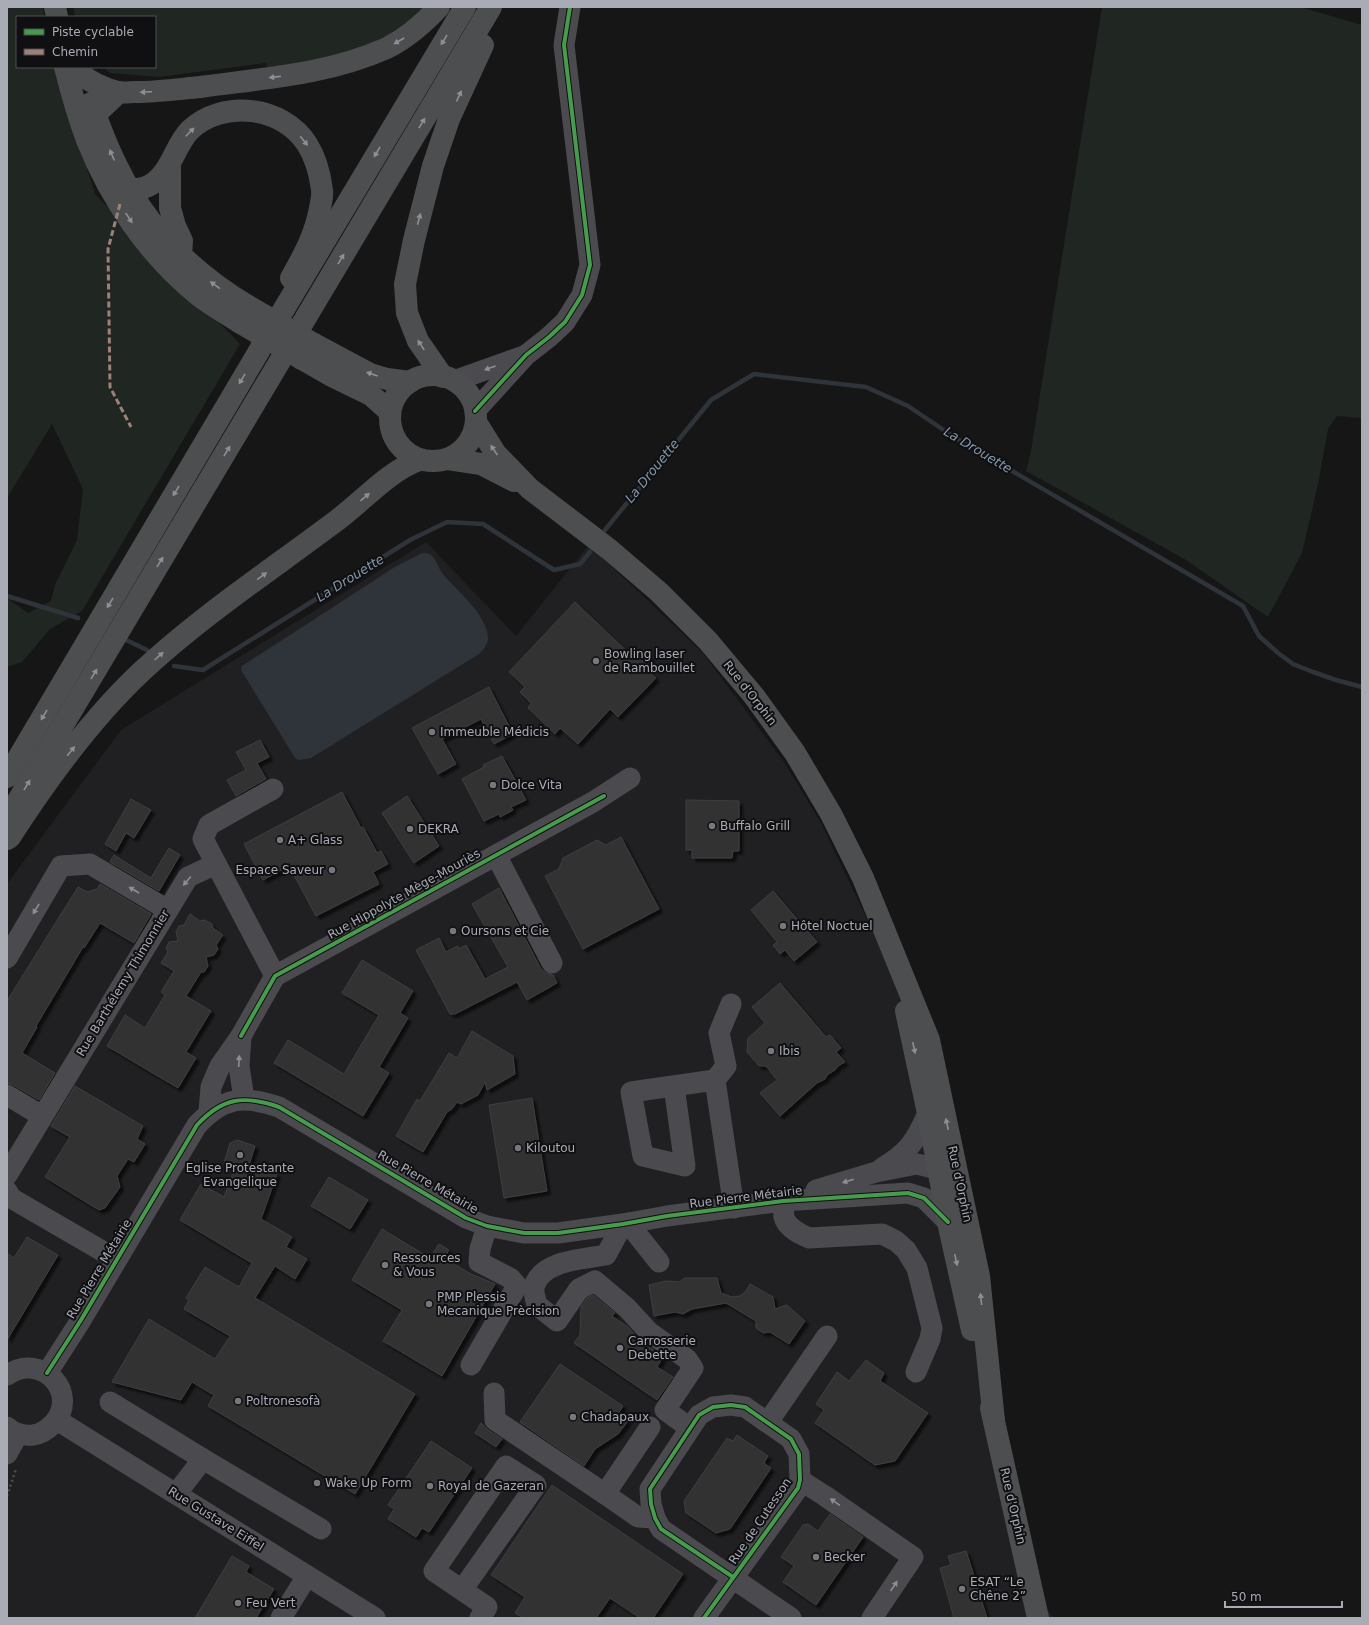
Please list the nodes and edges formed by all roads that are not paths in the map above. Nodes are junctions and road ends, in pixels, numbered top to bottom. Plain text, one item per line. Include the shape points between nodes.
1 (439, 7) edge
2 (465, 7) edge
3 (491, 7) edge
4 (505, 7) edge
5 (570, 7) edge
6 (74, 69) edge
7 (119, 92) junction
8 (96, 117) junction
9 (87, 140) junction
10 (170, 164) junction
11 (108, 185) junction
12 (129, 190) junction
13 (181, 255) junction
14 (243, 314) junction
15 (262, 346) junction
16 (308, 351) junction
17 (526, 355) junction
18 (449, 379) junction
19 (410, 382) junction
20 (390, 412) junction
21 (476, 417) junction
22 (448, 459) junction
23 (419, 460) junction
24 (530, 489) junction
25 (7, 777) edge
26 (630, 778) dead end
27 (273, 789) dead end
28 (7, 819) edge
29 (7, 839) edge
30 (496, 855) junction
31 (216, 864) junction
32 (168, 910) junction
33 (893, 955) junction
34 (7, 958) edge
35 (552, 963) dead end
36 (275, 976) junction
37 (731, 1004) dead end
38 (241, 1036) junction
39 (715, 1080) junction
40 (674, 1086) dead end
41 (7, 1095) edge
42 (244, 1099) junction
43 (209, 1112) junction
44 (928, 1113) junction
45 (42, 1116) junction
46 (937, 1169) junction
47 (876, 1172) junction
48 (7, 1175) edge
49 (961, 1190) junction
50 (7, 1191) edge
51 (783, 1201) junction
52 (734, 1208) junction
53 (948, 1222) junction
54 (626, 1224) junction
55 (487, 1226) junction
56 (116, 1259) junction
57 (659, 1262) dead end
58 (827, 1336) dead end
59 (471, 1365) dead end
60 (916, 1372) dead end
61 (47, 1373) junction
62 (7, 1375) edge
63 (494, 1393) dead end
64 (110, 1402) dead end
65 (57, 1420) junction
66 (994, 1421) junction
67 (768, 1422) junction
68 (650, 1427) dead end
69 (690, 1428) junction
70 (13, 1431) edge
71 (7, 1454) edge
72 (203, 1459) junction
73 (800, 1480) junction
74 (176, 1494) junction
75 (605, 1494) junction
76 (655, 1518) junction
77 (321, 1529) dead end
78 (307, 1576) junction
79 (733, 1577) junction
80 (462, 1590) junction
81 (1032, 1590) junction
82 (281, 1618) edge
83 (375, 1618) edge
84 (480, 1618) edge
85 (704, 1618) edge
86 (791, 1618) edge
87 (872, 1618) edge
88 (1038, 1618) edge
89 (1045, 1618) edge

1 -> 7 main road via 408,36 357,60 329,68 300,74 151,92
2 -> 15 main road
28 -> 3 main road
18 -> 4 main road via 418,341 407,313 405,284 433,166 449,119 480,50
5 - 17 street via 564,45 590,265 582,295 565,322
6 - 7 main road via 102,87
6 - 8 main road
6 - 9 main road
7 - 8 main road
8 - 9 main road
12 -> 8 main road
9 - 11 main road
10 - 12 main road via 153,184
10 - 13 main road via 170,208 182,241
10 -> 15 main road via 179,144 190,130 210,116 233,110 253,110 272,115 292,127 307,144 316,162 322,188 317,227 303,257 262,326
11 - 12 main road
11 -> 14 main road via 140,234 160,258 199,295
12 - 13 main road via 150,222
14 -> 13 main road
14 - 16 main road, bridge
15 -> 25 main road
19 -> 16 main road via 370,374
16 - 20 main road via 330,376 371,394
17 -> 18 street
17 - 21 street
18 - 19 main road via 426,376
18 - 21 main road via 469,395
19 - 20 main road via 394,399
20 - 23 main road via 392,433 398,444
21 - 22 main road via 470,441 460,452
24 -> 21 main road, Rue d'Orphin via 496,454
22 - 23 main road via 433,462
22 - 24 main road, Rue d'Orphin via 481,464
29 -> 23 main road via 64,760 112,701 140,673 169,647 340,519 390,475
24 - 33 main road, Rue d'Orphin via 610,550 659,592 708,641 754,696 795,753 831,814 863,878
26 - 30 street, Rue Hippolyte Mège-Mouriès via 604,796
27 - 31 street via 209,825 203,839
30 - 35 street
30 - 36 street, Rue Hippolyte Mège-Mouriès
31 -> 32 street, Rue Barthélemy Thimonnier via 188,877
31 - 36 street
32 -> 34 street via 90,864 61,866
32 - 45 street, Rue Barthélemy Thimonnier
33 -> 44 main road, Rue d'Orphin
49 -> 33 main road, Rue d'Orphin via 929,1040
36 - 38 street
37 - 39 street via 719,1033 726,1066
42 -> 38 street via 239,1066
38 - 43 street via 220,1066 211,1087
39 - 40 street
39 - 52 street
41 - 45 street
42 - 43 street, Rue Pierre Métairie via 227,1102
42 - 55 street, Rue Pierre Métairie via 262,1101 279,1107 466,1218
43 - 56 street, Rue Pierre Métairie via 197,1125
44 - 46 main road, Rue d'Orphin
44 - 47 street, Rue Pierre Métairie via 918,1136 904,1153
45 - 48 street, Rue Barthélemy Thimonnier
46 - 47 street, Rue Pierre Métairie via 917,1164
46 - 49 street, Rue Pierre Métairie
46 - 53 main road, Rue d'Orphin
47 -> 51 street, Rue Pierre Métairie
66 -> 49 main road, Rue d'Orphin via 979,1276
50 - 56 street via 11,1198
51 - 52 street, Rue Pierre Métairie
51 - 53 street, Rue Pierre Métairie via 908,1192 924,1198
51 - 60 street via 784,1218 790,1227 809,1238 882,1234 906,1250 917,1268 932,1328
52 - 54 street, Rue Pierre Métairie
53 -> 66 main road, Rue d'Orphin
54 - 55 street, Rue Pierre Métairie via 558,1233 524,1233
54 - 57 street
54 - 69 street via 606,1255 557,1264 543,1272 534,1287 537,1305 557,1321 579,1289 595,1281 627,1308 648,1332 687,1359 693,1368 665,1410
55 - 59 street via 479,1262 510,1278 517,1286
56 - 61 street, Rue Pierre Métairie
58 - 67 street
61 - 62 street via 36,1368 26,1368
61 - 65 street via 53,1377 62,1393 62,1405
63 - 75 street via 495,1420
64 - 72 street
65 - 70 street via 48,1430 38,1434 27,1435
65 - 74 street, Rue Gustave Eiffel
66 - 81 main road, Rue d'Orphin
67 - 69 street, Rue de Cutesson via 746,1407 731,1405 713,1407 699,1415
67 - 73 street, Rue de Cutesson via 791,1439 799,1454
68 - 75 street
69 - 76 street, Rue de Cutesson via 650,1489
70 - 71 street
72 - 74 street
72 - 77 street
73 - 79 street, Rue de Cutesson via 798,1488
87 -> 73 street via 913,1557
74 - 78 street, Rue Gustave Eiffel
75 - 76 street via 638,1517
76 - 79 street, Rue de Cutesson via 661,1529
78 - 82 street
78 - 83 street, Rue Gustave Eiffel
79 - 85 street, Rue de Cutesson
79 - 86 street, Rue de Cutesson
80 - 80 street via 434,1571 506,1466 536,1485
80 - 84 street via 487,1607
81 - 88 main road, Rue d'Orphin
81 - 89 main road, Rue d'Orphin

